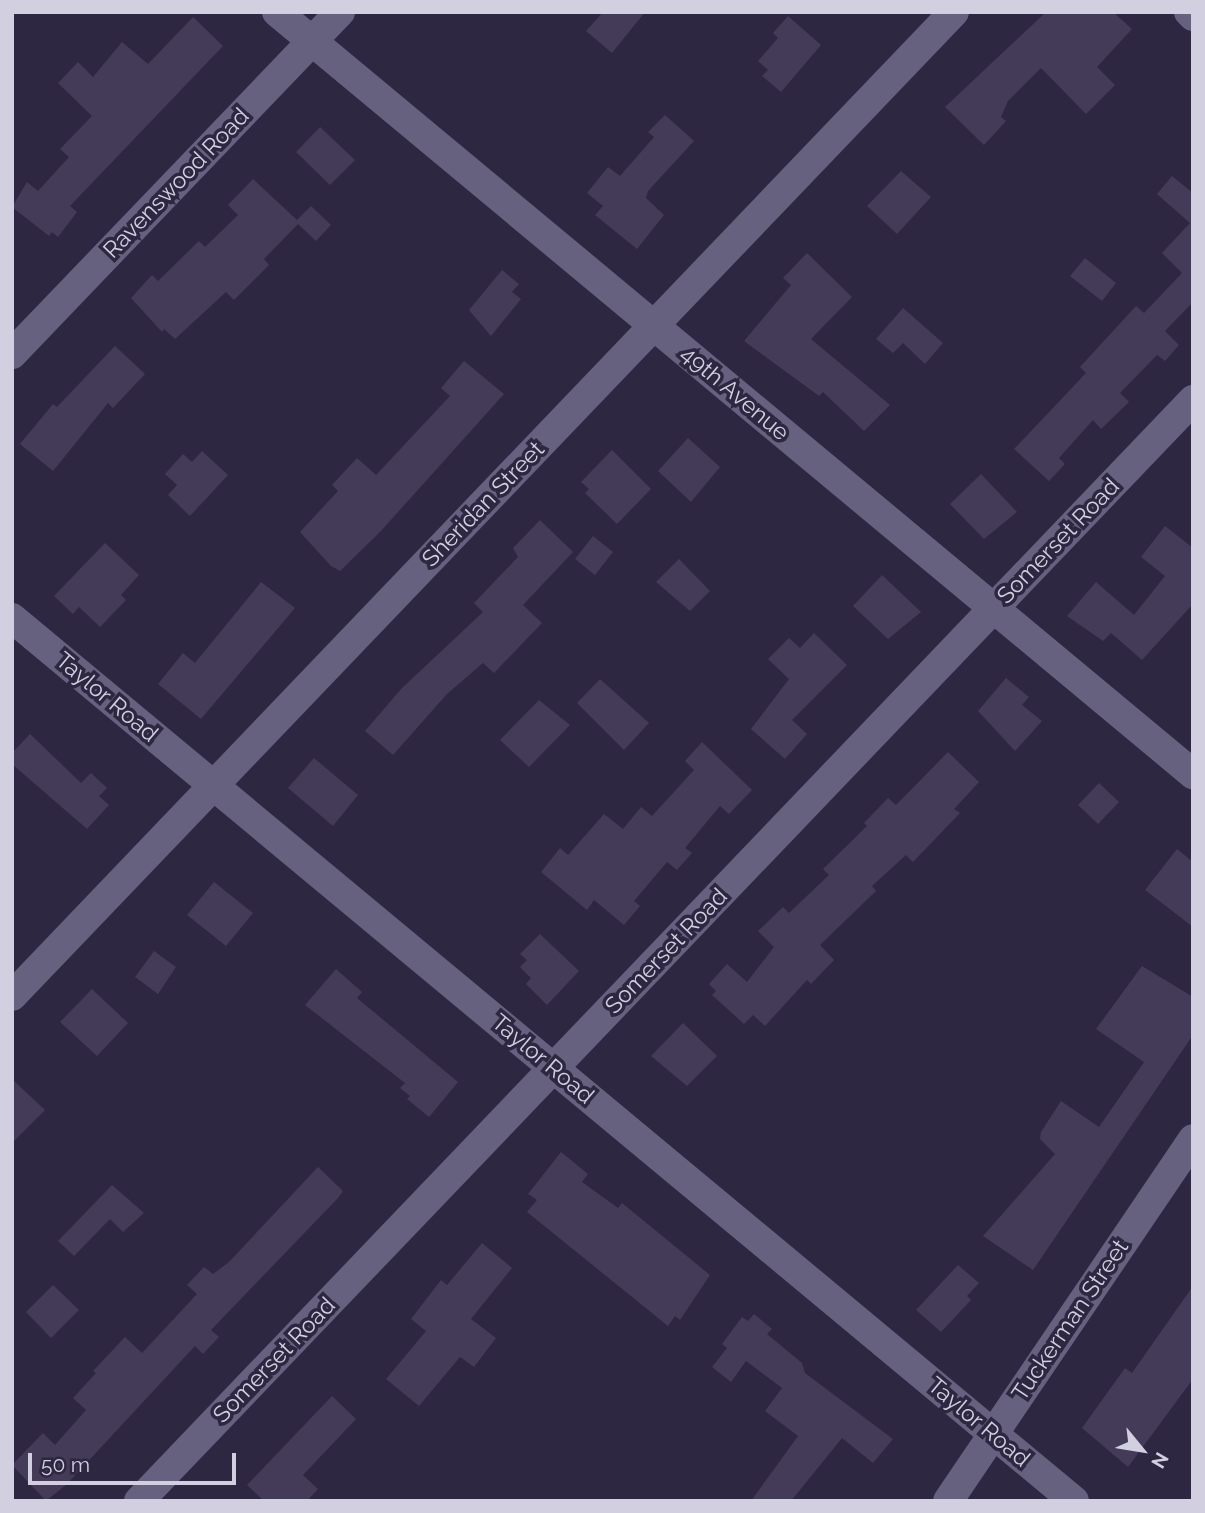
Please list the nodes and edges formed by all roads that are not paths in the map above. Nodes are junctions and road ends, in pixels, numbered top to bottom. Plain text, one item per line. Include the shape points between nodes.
1 (277, 12) edge
2 (340, 12) edge
3 (954, 12) edge
4 (312, 41) junction
5 (654, 326) junction
6 (12, 354) edge
7 (1193, 400) edge
8 (993, 608) junction
9 (12, 618) edge
10 (1193, 774) edge
11 (214, 786) junction
12 (12, 996) edge
13 (554, 1068) junction
14 (1193, 1139) edge
15 (993, 1434) junction
16 (139, 1501) edge
17 (948, 1501) edge
18 (1074, 1501) edge

1 - 4 street, 49th Avenue
2 - 4 street, Ravenswood Road
3 - 5 street, Sheridan Street
4 - 5 street, 49th Avenue
4 - 6 street, Ravenswood Road
5 - 8 street, 49th Avenue
5 - 11 street, Sheridan Street
7 - 8 street, Somerset Road
8 - 10 street, 49th Avenue
8 - 13 street, Somerset Road
9 - 11 street, Taylor Road
11 - 12 street, Sheridan Street
11 - 13 street, Taylor Road
13 - 15 street, Taylor Road
13 - 16 street, Somerset Road
14 - 15 street, Tuckerman Street
15 - 17 street, Tuckerman Street
15 - 18 street, Taylor Road

